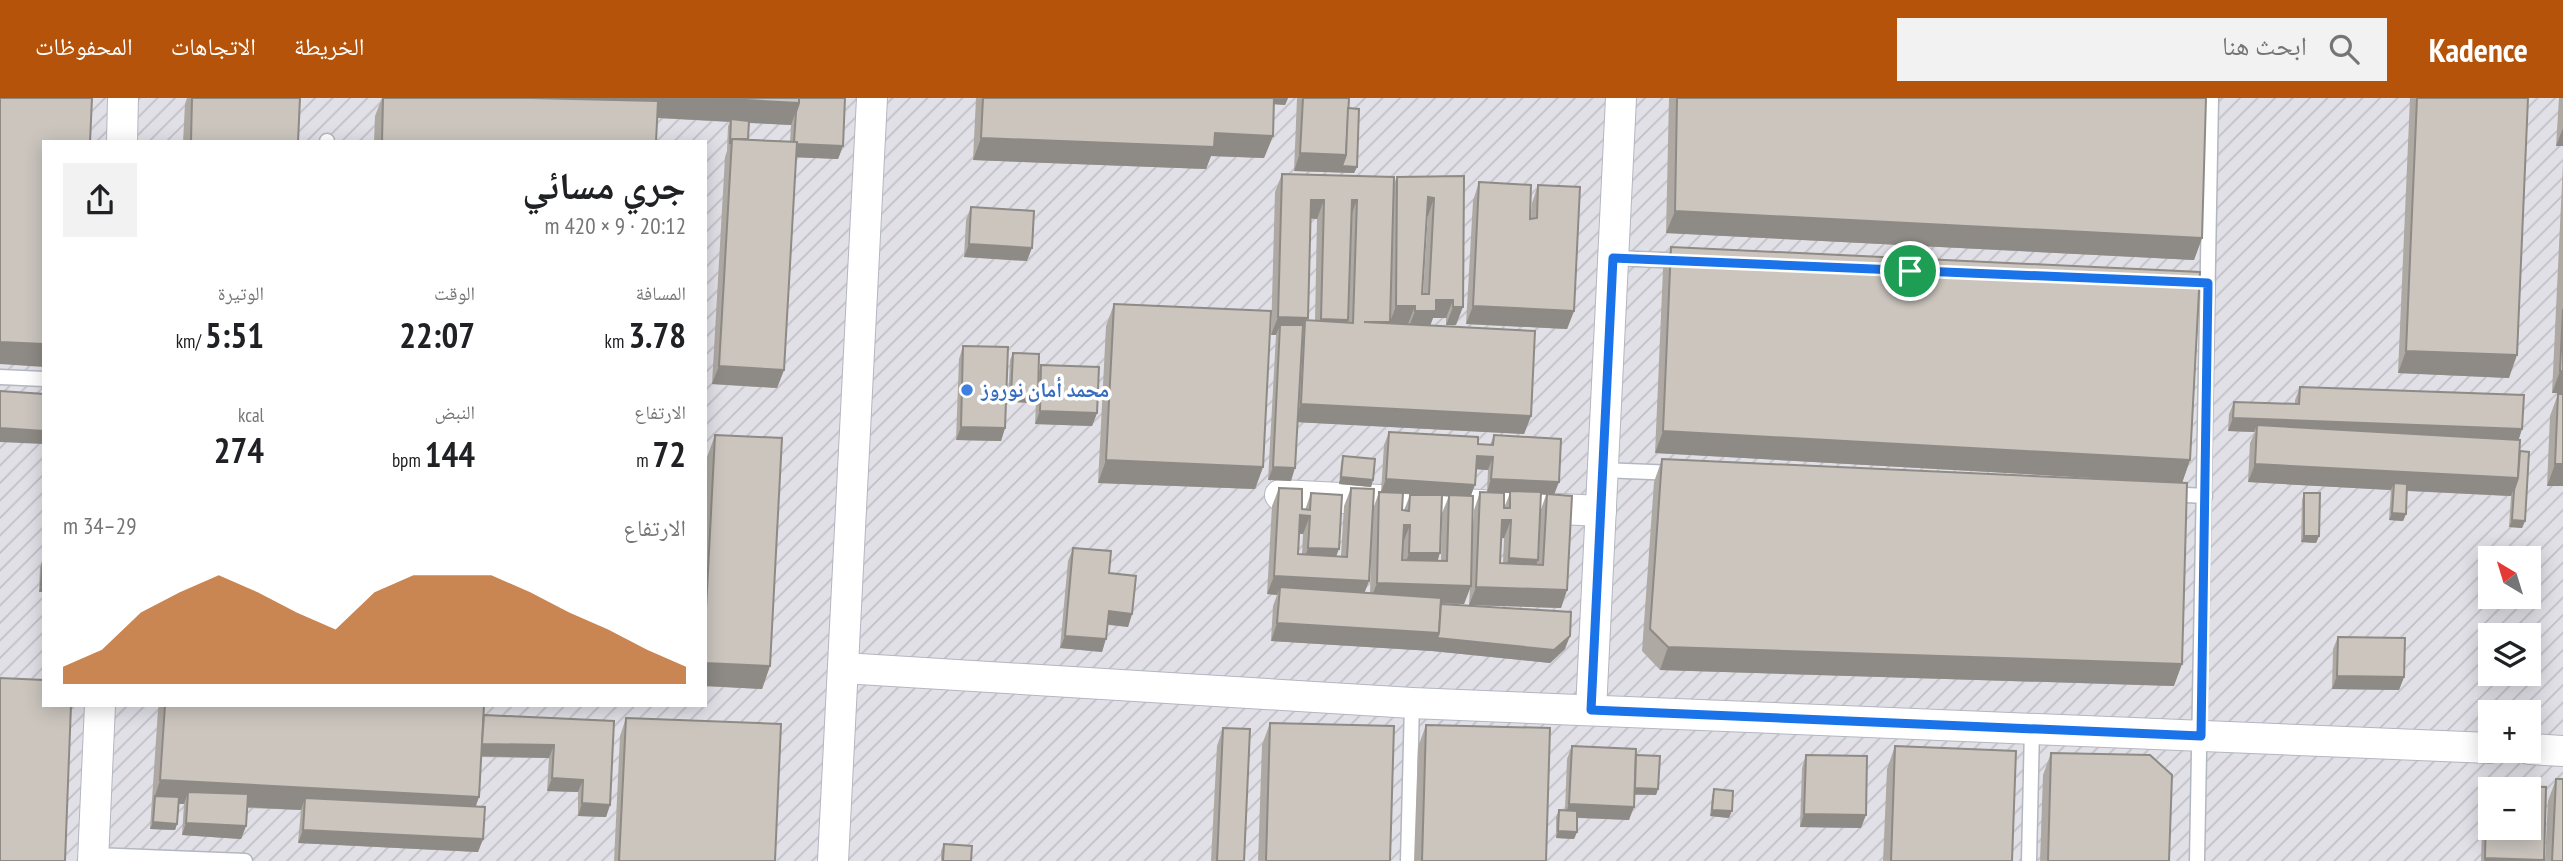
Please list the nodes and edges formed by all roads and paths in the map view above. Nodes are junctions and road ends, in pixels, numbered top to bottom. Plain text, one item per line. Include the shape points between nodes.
1 (123, 98) edge
2 (872, 98) edge
3 (1621, 98) edge
4 (2211, 98) edge
5 (122, 140) edge
6 (1613, 258) junction
7 (1696, 261) edge
8 (0, 377) edge
9 (42, 379) edge
10 (1602, 470) junction
11 (1685, 473) edge
12 (2150, 493) edge
13 (1280, 495) edge
14 (2205, 496) junction
15 (1601, 511) junction
16 (843, 668) junction
17 (1412, 703) junction
18 (100, 707) edge
19 (1591, 710) junction
20 (2032, 729) junction
21 (2201, 736) junction
22 (2478, 748) edge
23 (2541, 750) edge
24 (2563, 751) edge
25 (94, 858) edge
26 (245, 861) edge
27 (833, 861) edge
28 (1408, 861) edge
29 (2029, 861) edge
30 (2197, 861) edge

1 - 5 street
2 - 16 street
3 - 6 street
4 - 14 lane via 2201,283
6 - 7 lane
6 - 10 street
8 - 9 lane
10 - 11 lane
10 - 15 street
12 - 14 lane
13 - 15 street
14 - 21 lane
15 - 19 street
16 - 17 street
16 - 27 street
17 - 19 street
17 - 28 lane
18 - 25 street
19 - 20 street
20 - 21 street
20 - 29 lane
21 - 22 street
21 - 30 lane
23 - 24 street
25 - 26 lane

